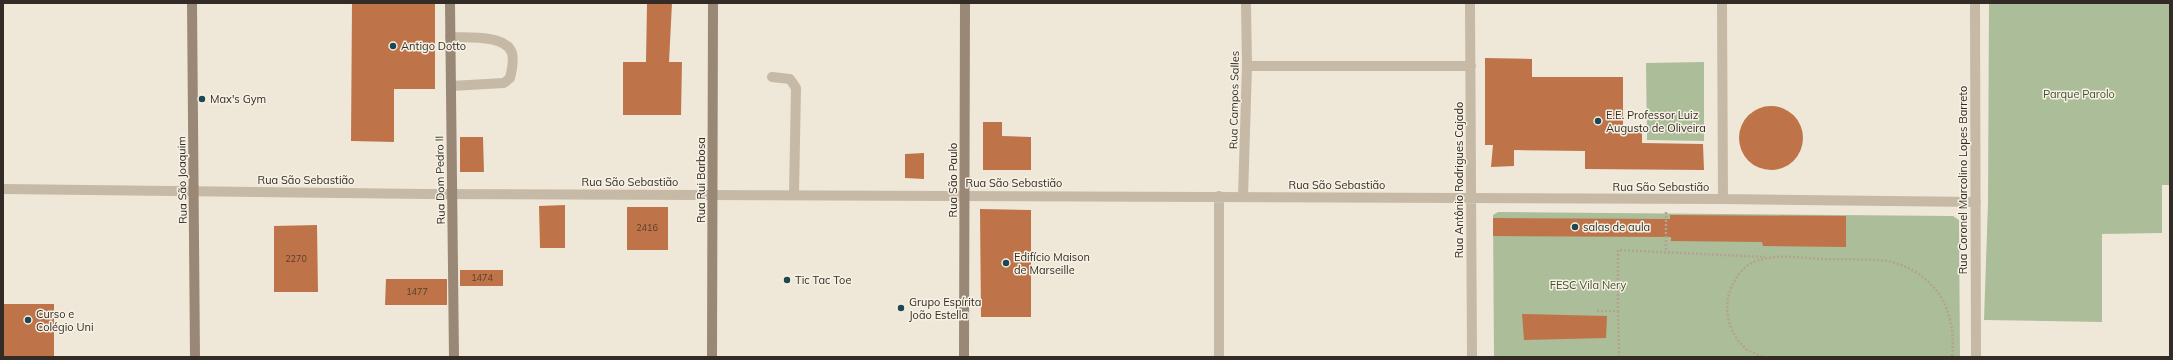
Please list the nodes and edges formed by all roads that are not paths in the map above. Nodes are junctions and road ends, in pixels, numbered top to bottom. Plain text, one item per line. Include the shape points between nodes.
1 (192, 3) edge
2 (450, 3) edge
3 (713, 3) edge
4 (965, 3) edge
5 (1246, 3) edge
6 (1470, 3) edge
7 (1722, 3) edge
8 (1974, 3) edge
9 (450, 37) junction
10 (1247, 66) junction
11 (1471, 66) junction
12 (772, 78) dead end
13 (451, 86) junction
14 (3, 189) edge
15 (194, 191) junction
16 (452, 193) junction
17 (713, 194) junction
18 (794, 194) junction
19 (965, 195) junction
20 (1219, 196) junction
21 (1244, 197) junction
22 (1471, 198) junction
23 (1723, 199) junction
24 (1976, 202) junction
25 (195, 357) edge
26 (454, 357) edge
27 (712, 357) edge
28 (964, 357) edge
29 (1219, 357) edge
30 (1472, 357) edge
31 (1976, 357) edge

1 - 15 main road, Rua São Joaquim
2 - 9 main road, Rua Dom Pedro II
3 - 17 main road, Rua Rui Barbosa
4 - 19 main road, Rua São Paulo
5 - 10 street, Rua Campos Salles
6 - 11 street, Rua Antônio Rodrigues Cajado
7 - 23 street
8 - 24 street, Rua Coronel Marcolino Lopes Barreto
9 - 13 main road, Rua Dom Pedro II
9 - 13 street via 487,38 504,42 511,51 513,63 510,78 504,82
10 - 11 street
10 - 21 street, Rua Campos Salles
11 - 22 street, Rua Antônio Rodrigues Cajado
12 - 18 street via 790,79 796,88
13 - 16 main road, Rua Dom Pedro II
14 - 15 street, Rua São Sebastião
15 - 16 street, Rua São Sebastião
15 - 25 main road, Rua São Joaquim
16 - 17 street, Rua São Sebastião
16 - 26 main road, Rua Dom Pedro II
17 - 18 street, Rua São Sebastião
17 - 27 main road, Rua Rui Barbosa
18 - 19 street, Rua São Sebastião
19 - 20 street, Rua São Sebastião
19 - 28 main road, Rua São Paulo
20 - 21 street, Rua São Sebastião
20 - 29 street
21 - 22 street, Rua São Sebastião
22 - 23 street, Rua São Sebastião
22 - 30 street, Rua Antônio Rodrigues Cajado
23 - 24 street, Rua São Sebastião
24 - 31 street, Rua Coronel Marcolino Lopes Barreto

